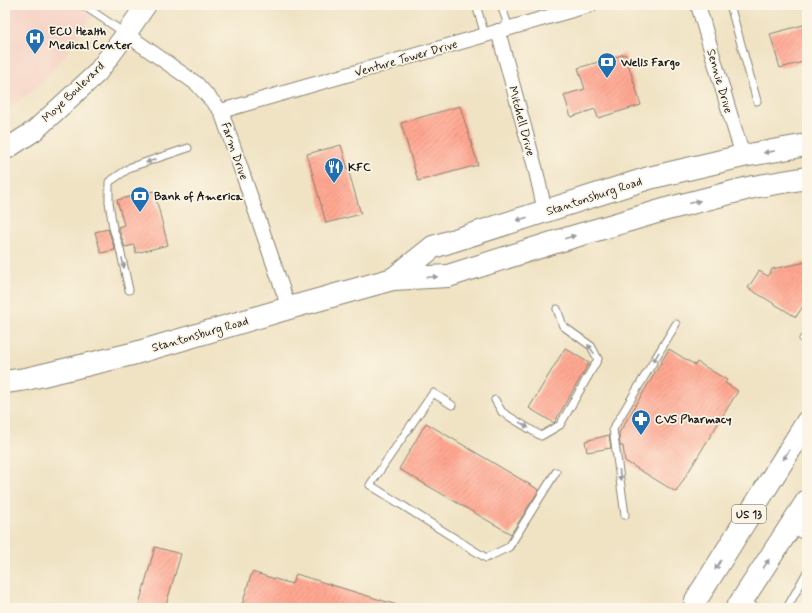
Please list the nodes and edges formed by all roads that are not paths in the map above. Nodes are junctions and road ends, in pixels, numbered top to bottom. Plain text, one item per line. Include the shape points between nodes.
1 (83, 5) edge
2 (146, 5) edge
3 (476, 5) edge
4 (501, 5) edge
5 (590, 5) edge
6 (698, 5) edge
7 (730, 5) edge
8 (497, 31) junction
9 (126, 34) junction
10 (757, 101) dead end
11 (221, 111) junction
12 (807, 145) edge
13 (188, 148) dead end
14 (5, 150) edge
15 (743, 156) junction
16 (807, 178) edge
17 (545, 211) junction
18 (393, 279) junction
19 (129, 290) dead end
20 (289, 308) junction
21 (557, 309) dead end
22 (676, 324) dead end
23 (5, 382) edge
24 (495, 400) dead end
25 (452, 405) dead end
26 (807, 422) edge
27 (556, 472) dead end
28 (807, 501) edge
29 (625, 515) dead end
30 (798, 533) edge
31 (806, 575) edge
32 (746, 605) edge
33 (695, 608) edge
34 (787, 608) edge

1 - 9 lane
2 - 9 street, Moye Boulevard
3 - 8 lane
4 - 8 lane
5 - 8 street, Venture Tower Drive
6 - 15 street, Sennie Drive
7 - 10 lane
8 - 11 street, Venture Tower Drive
8 - 17 street, Mitchell Drive
9 - 11 street, Farm Drive via 197,84
9 - 14 street, Moye Boulevard via 97,72 34,131
11 - 20 street, Farm Drive
12 -> 15 main road, Stantonsburg Road
13 -> 19 lane via 131,167 109,182 113,228
15 - 17 main road, Stantonsburg Road via 649,178
18 -> 16 main road, Stantonsburg Road via 448,276 667,209 753,187
17 -> 18 main road, Stantonsburg Road via 433,247
18 - 20 main road, Stantonsburg Road
20 - 23 main road, Stantonsburg Road via 132,354
24 -> 21 lane via 502,412 541,436 560,425 598,359 591,346 563,326
22 -> 29 lane via 613,429
25 - 27 lane via 433,393 370,485 486,558 509,547
26 -> 33 main road, US 13 via 696,600
28 - 30 main road
32 -> 30 main road
31 - 34 lane

